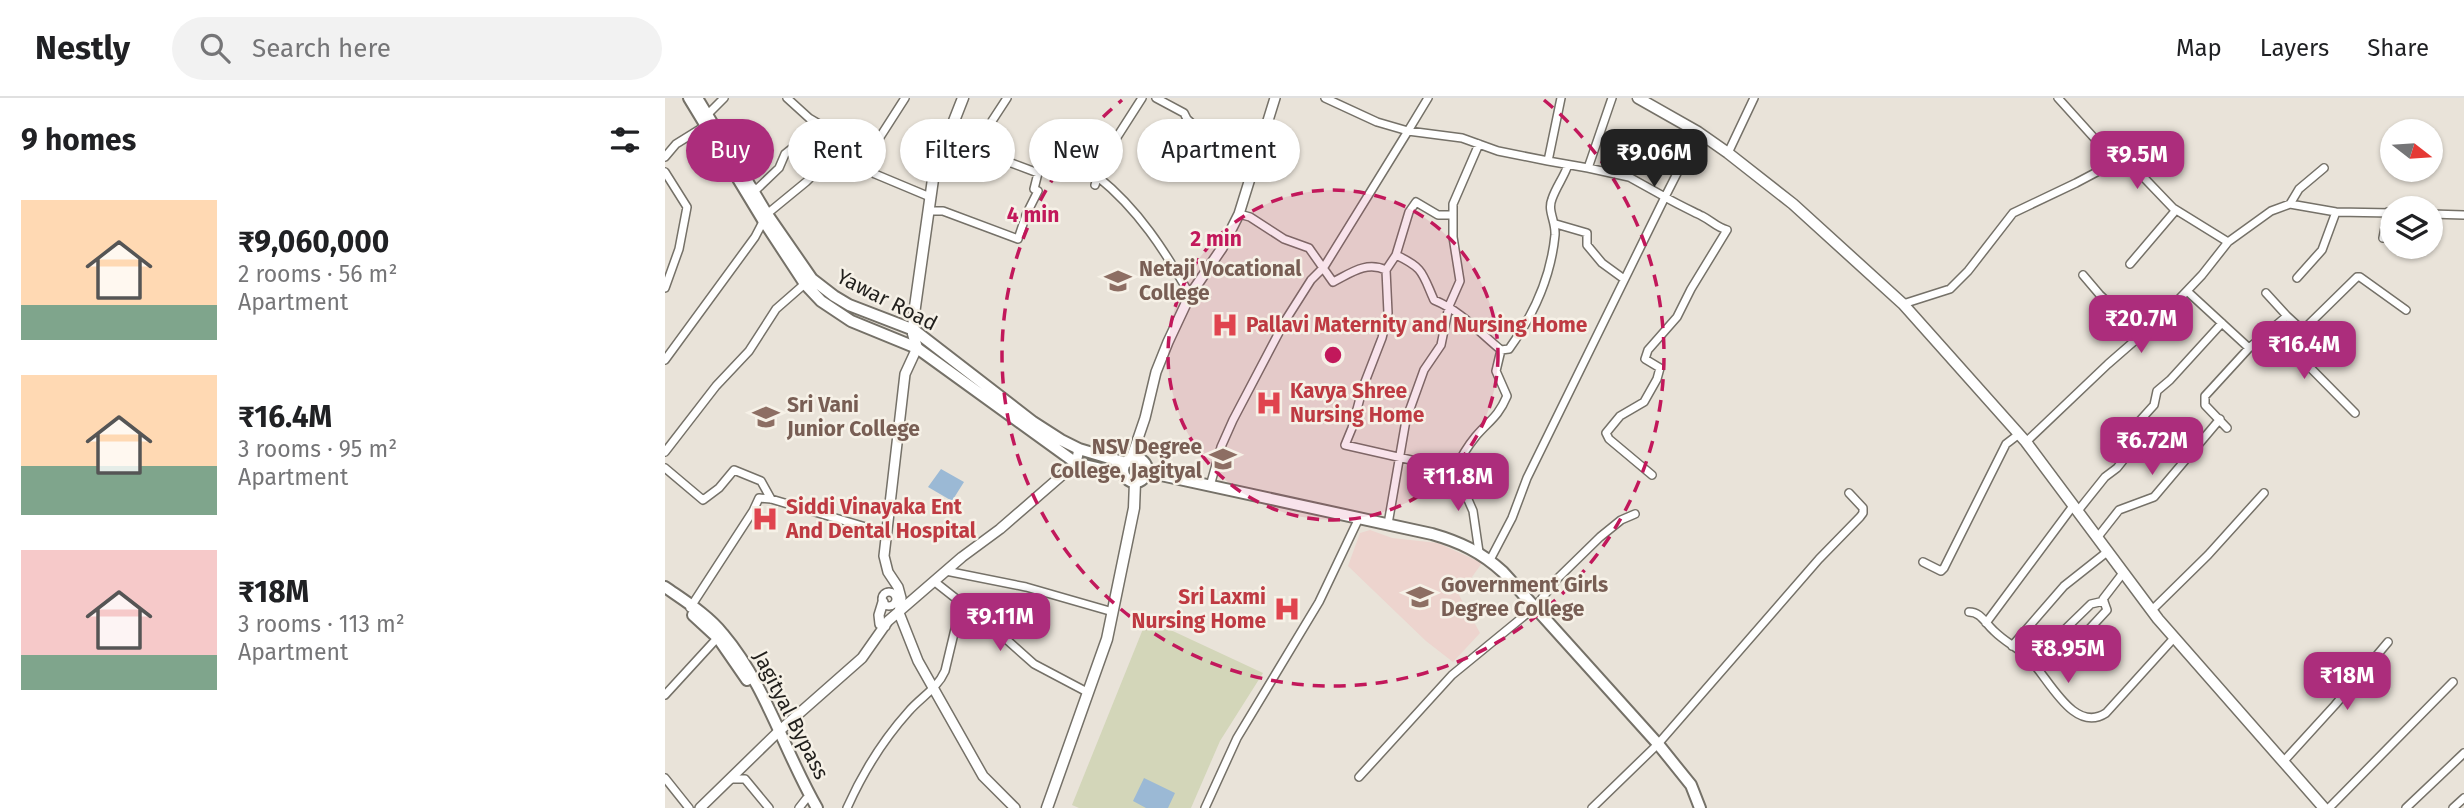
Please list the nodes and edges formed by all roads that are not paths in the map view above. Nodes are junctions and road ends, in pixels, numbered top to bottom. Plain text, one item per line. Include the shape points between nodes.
1 (689, 98) edge
2 (697, 98) edge
3 (723, 98) edge
4 (787, 98) edge
5 (905, 98) edge
6 (963, 98) edge
7 (1007, 98) edge
8 (1142, 98) edge
9 (1156, 98) edge
10 (1275, 98) edge
11 (1325, 98) edge
12 (1428, 98) edge
13 (1561, 98) edge
14 (1612, 98) edge
15 (1754, 98) edge
16 (2058, 98) edge
17 (1645, 100) edge
18 (705, 119) edge
19 (706, 119) edge
20 (707, 119) edge
21 (811, 119) edge
22 (955, 119) edge
23 (993, 119) edge
24 (1187, 119) edge
25 (1268, 119) edge
26 (886, 128) edge
27 (1408, 131) junction
28 (1698, 132) junction
29 (686, 136) edge
30 (1479, 144) junction
31 (788, 152) edge
32 (1728, 153) junction
33 (665, 157) edge
34 (2118, 157) junction
35 (1548, 161) junction
36 (1015, 164) edge
37 (1568, 165) junction
38 (2324, 168) dead end
39 (1588, 169) junction
40 (665, 172) edge
41 (886, 179) edge
42 (744, 182) edge
43 (748, 182) edge
44 (806, 182) edge
45 (933, 182) edge
46 (1248, 182) edge
47 (751, 187) junction
48 (930, 197) junction
49 (1665, 197) junction
50 (2290, 204) junction
51 (2176, 210) junction
52 (927, 211) junction
53 (2336, 212) junction
54 (2380, 212) edge
55 (1239, 214) junction
56 (2443, 214) edge
57 (1453, 215) junction
58 (2464, 215) edge
59 (765, 217) junction
60 (1556, 224) junction
61 (2228, 242) junction
62 (1396, 255) junction
63 (2130, 264) dead end
64 (1324, 267) junction
65 (1386, 270) junction
66 (2083, 275) dead end
67 (2297, 278) dead end
68 (1624, 279) junction
69 (809, 281) junction
70 (665, 288) edge
71 (2187, 291) junction
72 (2266, 293) dead end
73 (1190, 295) junction
74 (1903, 304) junction
75 (1448, 306) junction
76 (2406, 310) dead end
77 (2287, 316) junction
78 (2222, 323) junction
79 (2272, 329) junction
80 (916, 332) junction
81 (2143, 335) junction
82 (917, 348) junction
83 (2249, 348) junction
84 (1501, 350) junction
85 (665, 360) edge
86 (2355, 413) dead end
87 (2220, 419) junction
88 (2227, 428) dead end
89 (2022, 438) junction
90 (1079, 449) junction
91 (665, 452) edge
92 (1398, 457) junction
93 (1076, 463) junction
94 (1127, 466) junction
95 (665, 468) edge
96 (1455, 470) junction
97 (1147, 472) junction
98 (1652, 475) dead end
99 (1135, 482) junction
100 (1210, 486) junction
101 (1849, 493) dead end
102 (2264, 493) dead end
103 (771, 499) junction
104 (2075, 509) junction
105 (1635, 514) dead end
106 (1359, 518) junction
107 (1388, 524) junction
108 (886, 533) junction
109 (2097, 538) junction
110 (1479, 552) junction
111 (2107, 552) junction
112 (1490, 560) junction
113 (1923, 562) dead end
114 (946, 571) junction
115 (2123, 573) junction
116 (935, 582) junction
117 (665, 587) edge
118 (665, 595) edge
119 (898, 599) junction
120 (2103, 601) junction
121 (883, 602) joint
122 (961, 604) junction
123 (1535, 607) junction
124 (690, 609) junction
125 (2151, 611) junction
126 (1113, 612) junction
127 (1969, 612) dead end
128 (899, 613) junction
129 (1986, 623) junction
130 (885, 626) junction
131 (720, 635) junction
132 (2174, 638) junction
133 (2053, 641) dead end
134 (2388, 642) dead end
135 (2012, 646) junction
136 (2070, 650) dead end
137 (2453, 682) dead end
138 (933, 690) junction
139 (1087, 692) junction
140 (665, 695) edge
141 (776, 734) junction
142 (1658, 744) junction
143 (2464, 753) edge
144 (2283, 762) junction
145 (1359, 777) dead end
146 (665, 778) edge
147 (731, 779) junction
148 (2464, 798) edge
149 (805, 805) edge
150 (689, 808) edge
151 (700, 808) edge
152 (769, 808) edge
153 (817, 808) edge
154 (847, 808) edge
155 (1015, 808) edge
156 (1047, 808) edge
157 (1205, 808) edge
158 (1592, 808) edge
159 (1700, 808) edge
160 (2326, 808) edge
161 (2406, 808) edge
162 (2453, 808) edge

1 - 18 main road
2 - 19 main road
3 - 20 street
4 - 21 street
5 - 26 street
6 - 22 main road
7 - 23 street
8 - 73 street via 1103,159 1097,181 1116,191 1150,231
9 - 24 street
10 - 25 street
11 - 27 street
12 - 27 street
13 - 35 street
14 - 39 street
15 - 32 street
16 - 34 street via 2105,150
17 - 28 main road
27 - 30 street
27 - 64 street
28 - 32 main road
28 - 49 street
29 - 33 street
30 - 35 street
30 - 57 street via 1453,204
31 - 47 street via 769,178 757,189
32 - 74 main road via 1793,204
34 - 51 street via 2126,159
34 - 74 street via 2013,213 1950,289
35 - 37 street
36 - 52 street via 1038,173 1034,189 1038,191 1018,239 943,211
37 - 39 street
37 - 60 street via 1552,198 1550,209
38 - 50 street via 2299,189
39 - 49 street via 1629,177
40 - 70 street via 687,207 680,249
41 - 48 street
42 - 59 main road
43 - 47 main road
44 - 59 street
45 - 48 main road
46 - 55 street
47 - 59 main road
48 - 52 main road
49 - 68 street
49 - 98 street via 1727,230 1677,317 1648,350 1645,359 1660,368 1644,402 1620,416 1606,432
50 - 53 street
50 - 61 street via 2271,211
51 - 61 street
51 - 63 street
52 - 80 main road via 914,314
53 - 54 street
53 - 67 street via 2322,250
55 - 64 street via 1309,248
55 - 73 street
56 - 58 street
57 - 62 street via 1439,215 1416,202
57 - 75 street via 1460,281
59 - 69 main road
59 - 85 street
60 - 68 street via 1587,233 1587,245
60 - 84 street via 1542,289 1519,335 1509,349
61 - 71 street
62 - 65 street
62 - 75 street via 1424,273 1434,300
64 - 65 street via 1333,282 1363,266
64 - 100 street via 1285,321 1233,420
65 - 92 street via 1388,313 1345,445
66 - 81 street
68 - 112 street
69 - 80 main road, Yawar Road via 849,305
69 - 82 main road via 835,312
69 - 91 street via 776,309 749,351
71 - 78 street
71 - 81 street
72 - 77 street
73 - 94 street via 1156,372
74 - 89 main road
75 - 84 street
75 - 92 street via 1441,345 1425,370
76 - 77 street via 2357,277 2305,328
77 - 79 street
78 - 83 street
78 - 104 street via 2157,391 2154,405 2135,426 2133,448
79 - 83 street
79 - 86 street
80 - 82 main road
80 - 90 main road, Yawar Road via 1033,422
81 - 89 street
82 - 93 main road
82 - 108 street via 905,374
83 - 87 street via 2205,396 2205,405
84 - 96 street via 1496,371 1507,396 1500,414 1464,451
87 - 88 street
87 - 109 street via 2154,497 2119,510
89 - 104 main road
89 - 113 street via 2007,444 1944,568 1937,570
90 - 93 street
90 - 94 main road, Yawar Road
92 - 96 street
92 - 107 street
93 - 94 main road
93 - 114 street
94 - 97 main road via 1143,461
94 - 99 main road
95 - 103 street via 703,500 734,470 761,481
96 - 110 street via 1473,512
97 - 99 main road
97 - 100 main road
99 - 126 main road
100 - 106 main road
101 - 142 street via 1863,508 1860,517
102 - 125 street
103 - 108 street
103 - 124 street via 759,498
104 - 109 main road
104 - 129 street
105 - 123 street via 1600,537
106 - 107 main road
106 - 157 street via 1319,602 1237,738
107 - 110 main road
108 - 119 street via 884,556 898,587
109 - 111 main road
110 - 112 main road
111 - 115 main road
111 - 135 street via 2064,586
112 - 123 main road
114 - 116 street
114 - 126 street via 1026,587
115 - 120 street
115 - 125 main road
116 - 122 street
116 - 128 street
117 - 124 main road, Jagityal Bypass
118 - 124 main road, Jagityal Bypass
119 - 121 street via 887,592
119 - 128 street
120 - 133 street via 2091,604
120 - 136 street via 2108,610
121 - 130 street via 879,615
122 - 138 street via 945,671
122 - 139 street via 1034,664
123 - 142 main road
123 - 145 street via 1451,675
124 - 131 main road, Jagityal Bypass
125 - 132 main road
126 - 139 main road
127 - 129 street
128 - 130 street
128 - 138 street
129 - 135 street
130 - 141 street via 862,658
131 - 140 street
131 - 141 main road, Jagityal Bypass
132 - 135 street via 2099,717 2076,713 2025,654
132 - 144 main road
134 - 144 street
137 - 160 street
138 - 154 street via 910,710 871,759
138 - 155 street via 983,776
139 - 156 main road
141 - 147 street
141 - 149 main road, Jagityal Bypass
141 - 153 main road, Jagityal Bypass
142 - 158 street
142 - 159 main road via 1691,785
143 - 161 street
144 - 160 main road
146 - 150 street
147 - 151 street
147 - 152 street via 745,779
148 - 162 street

